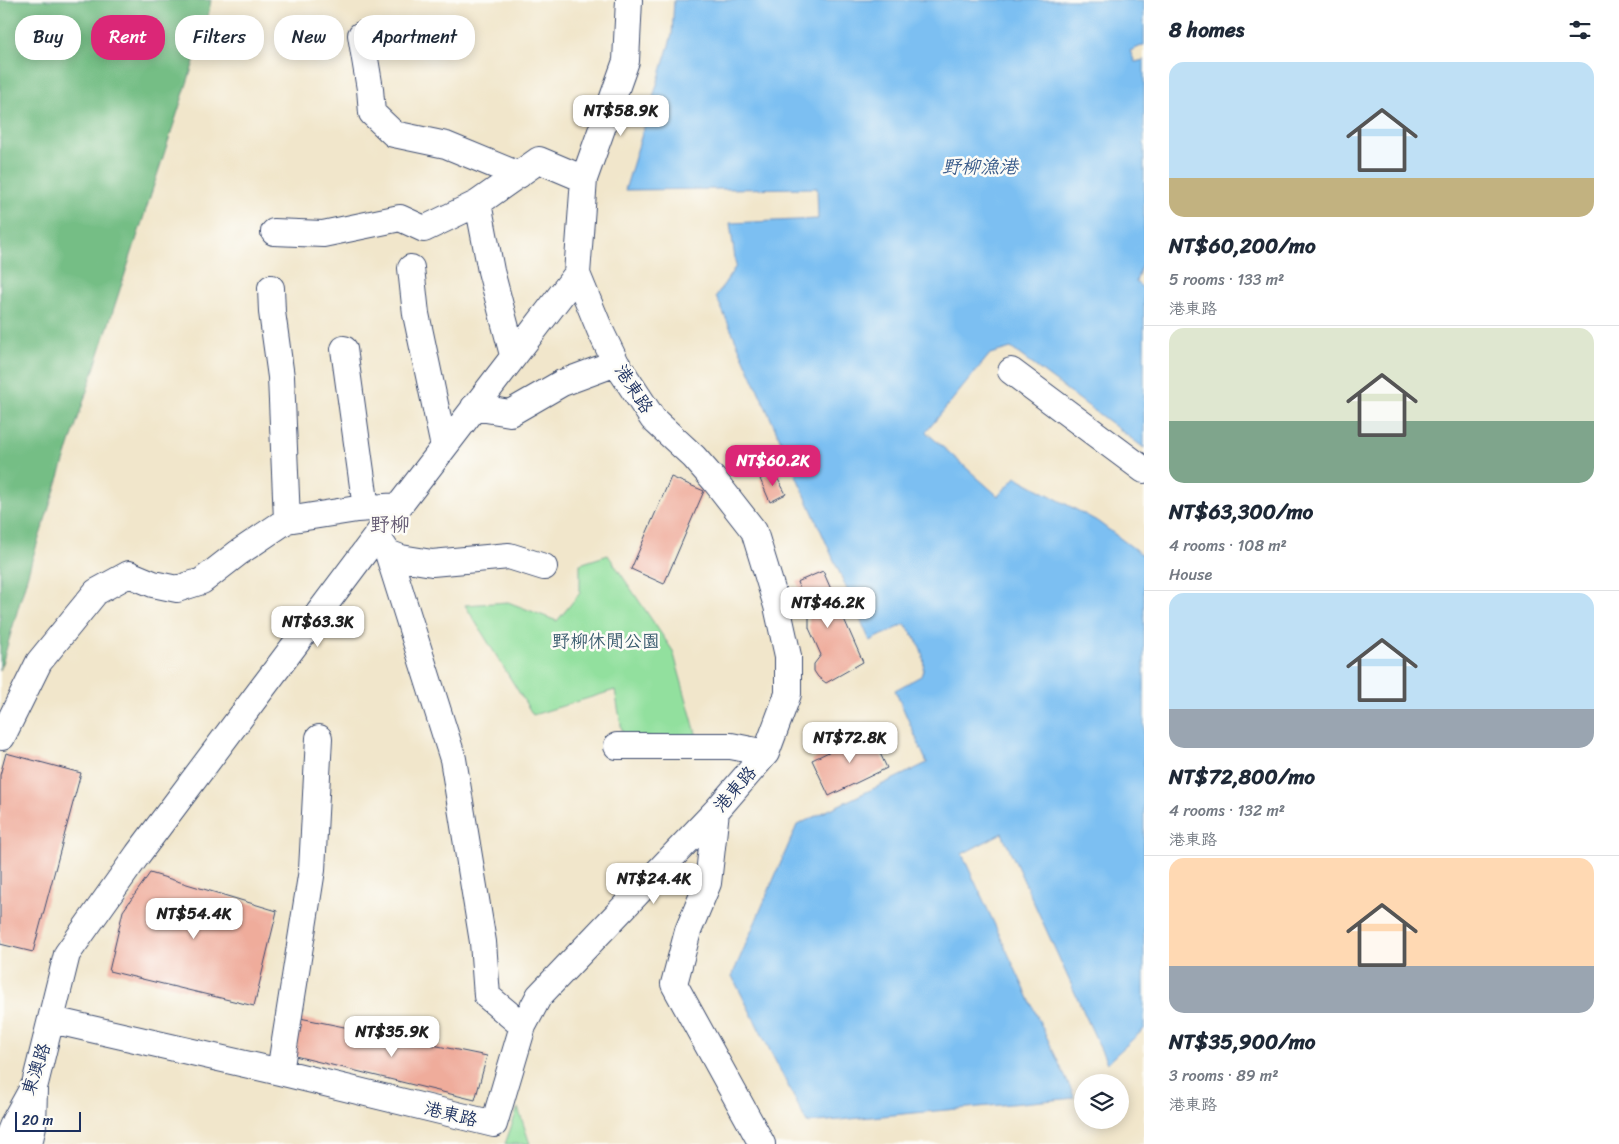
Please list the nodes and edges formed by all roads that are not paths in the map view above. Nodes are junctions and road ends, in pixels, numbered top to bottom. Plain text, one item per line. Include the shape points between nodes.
1 (629, 0) edge
2 (365, 60) edge
3 (519, 175) junction
4 (584, 179) junction
5 (478, 202) junction
6 (274, 232) dead end
7 (411, 268) dead end
8 (577, 274) junction
9 (271, 288) dead end
10 (344, 349) dead end
11 (514, 355) junction
12 (616, 362) junction
13 (1011, 371) dead end
14 (474, 407) junction
15 (444, 447) junction
16 (1144, 470) edge
17 (399, 506) junction
18 (366, 508) junction
19 (287, 520) junction
20 (382, 544) junction
21 (544, 567) dead end
22 (2, 737) dead end
23 (319, 738) dead end
24 (617, 746) dead end
25 (766, 753) junction
26 (716, 811) junction
27 (52, 1020) junction
28 (523, 1026) junction
29 (280, 1072) junction
30 (35, 1084) junction
31 (491, 1134) edge
32 (5, 1144) edge
33 (29, 1144) edge
34 (762, 1144) edge

1 - 4 street, 港東路 via 626,61
2 - 3 street via 372,113 394,134 446,145
3 - 4 street via 539,160
3 - 5 street
4 - 8 street, 港東路
5 - 6 street via 424,229 400,218 323,234
5 - 11 street
7 - 15 street via 416,314
8 - 11 street, 東澳路
8 - 12 street, 港東路
9 - 19 street via 282,377
10 - 18 street
11 - 14 street, 東澳路
12 - 14 street via 562,383 510,413
12 - 25 street, 港東路 via 653,419 694,457 754,531 777,606 788,656 788,694
13 - 16 street
14 - 15 street, 東澳路
15 - 17 street, 東澳路
17 - 18 street
17 - 20 street, 東澳路
18 - 19 street
19 - 22 street via 202,581 177,589 129,574 96,592 39,662
20 - 21 street via 401,558 432,562 509,556
20 - 27 street, 東澳路 via 132,861 67,954
20 - 28 street via 453,758 483,942 487,996
23 - 29 street via 312,870
24 - 25 street via 731,746
25 - 26 street, 港東路
26 - 28 street, 港東路 via 539,996
26 - 34 street via 708,883 688,931 674,984
27 - 29 street, 港東路
27 - 30 street, 東澳路
28 - 31 street, 港東路
29 - 31 street, 港東路
30 - 32 street, 東澳路
30 - 33 street

